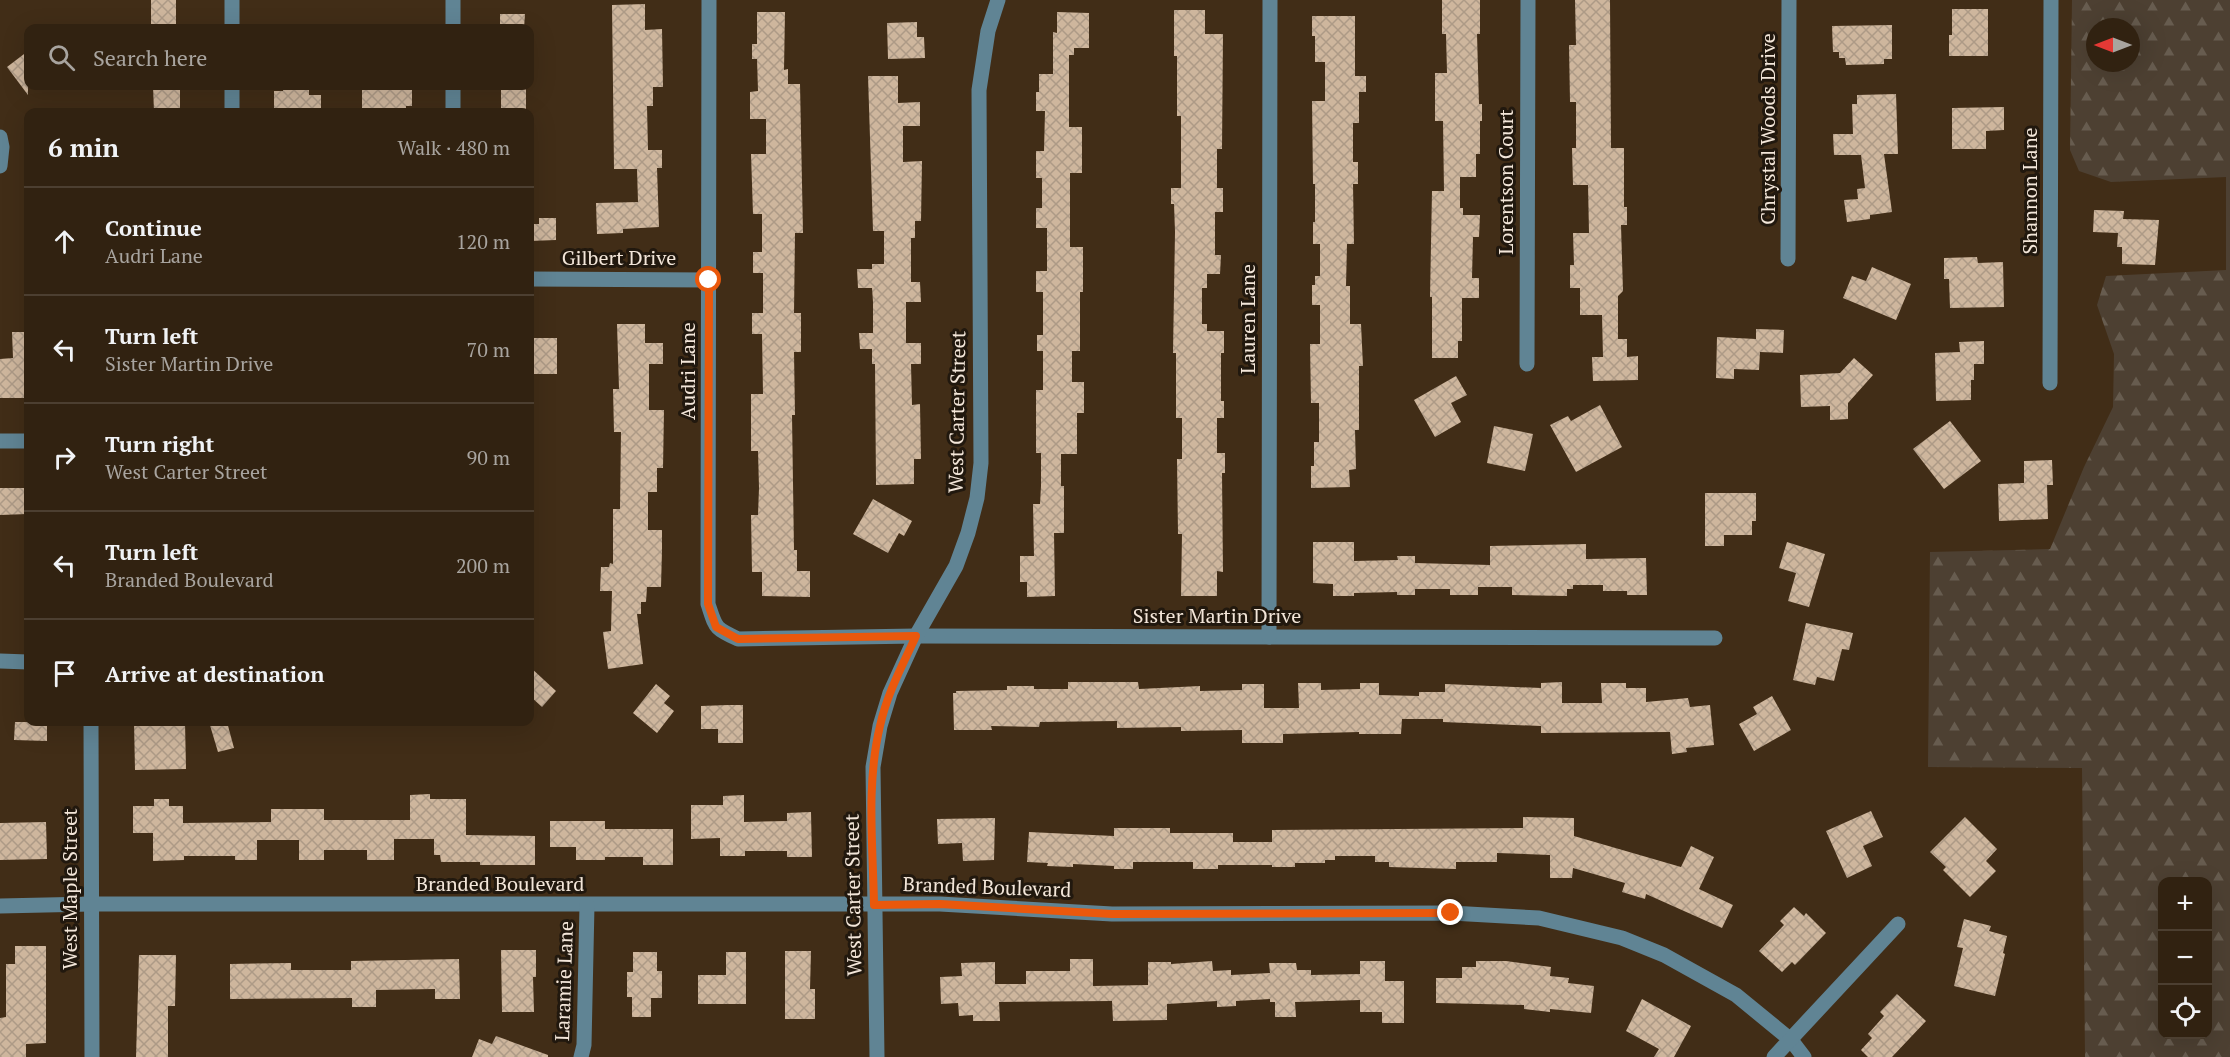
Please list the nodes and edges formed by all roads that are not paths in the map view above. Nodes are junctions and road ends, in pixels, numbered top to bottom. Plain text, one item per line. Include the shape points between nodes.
1 (232, 0) edge
2 (453, 0) edge
3 (709, 0) edge
4 (999, 0) edge
5 (1270, 0) edge
6 (1528, 0) edge
7 (1789, 0) edge
8 (2051, 0) edge
9 (232, 24) edge
10 (453, 24) edge
11 (232, 90) edge
12 (453, 90) edge
13 (232, 108) edge
14 (453, 108) edge
15 (0, 137) edge
16 (0, 166) edge
17 (1788, 259) dead end
18 (534, 279) edge
19 (709, 280) junction
20 (1527, 364) dead end
21 (2050, 383) dead end
22 (0, 441) edge
23 (24, 441) edge
24 (720, 631) joint
25 (916, 636) junction
26 (1269, 637) junction
27 (1715, 638) dead end
28 (0, 661) edge
29 (24, 662) edge
30 (91, 726) edge
31 (91, 904) junction
32 (587, 905) junction
33 (874, 905) junction
34 (0, 906) edge
35 (1898, 924) dead end
36 (1791, 1041) junction
37 (92, 1057) edge
38 (581, 1057) edge
39 (876, 1057) edge
40 (1774, 1057) edge
41 (1804, 1057) edge

1 - 9 street
2 - 10 street
3 - 19 street, Audri Lane
4 - 25 street, West Carter Street via 988,31 979,90 981,463 977,498 956,566
5 - 26 street, Lauren Lane
6 - 20 street, Lorentson Court
7 - 17 street, Chrystal Woods Drive
8 - 21 street, Shannon Lane
11 - 13 street
12 - 14 street
15 - 16 street
18 - 19 street, Gilbert Drive
19 - 24 street, Audri Lane via 708,604
22 - 23 street
24 - 25 street, Sister Martin Drive via 738,639
25 - 26 street, Sister Martin Drive
25 - 33 street, West Carter Street via 890,693 873,768
26 - 27 street, Sister Martin Drive
28 - 29 street
30 - 31 street, West Maple Street
31 - 32 street, Branded Boulevard
31 - 34 street, Branded Boulevard
31 - 37 street, West Maple Street
32 - 33 street, Branded Boulevard
32 - 38 street, Laramie Lane
33 - 36 street, Branded Boulevard via 940,904 1112,914 1451,913 1539,918 1622,938 1664,955 1736,995
33 - 39 street, West Carter Street
35 - 36 street
36 - 40 street
36 - 41 street, Branded Boulevard

